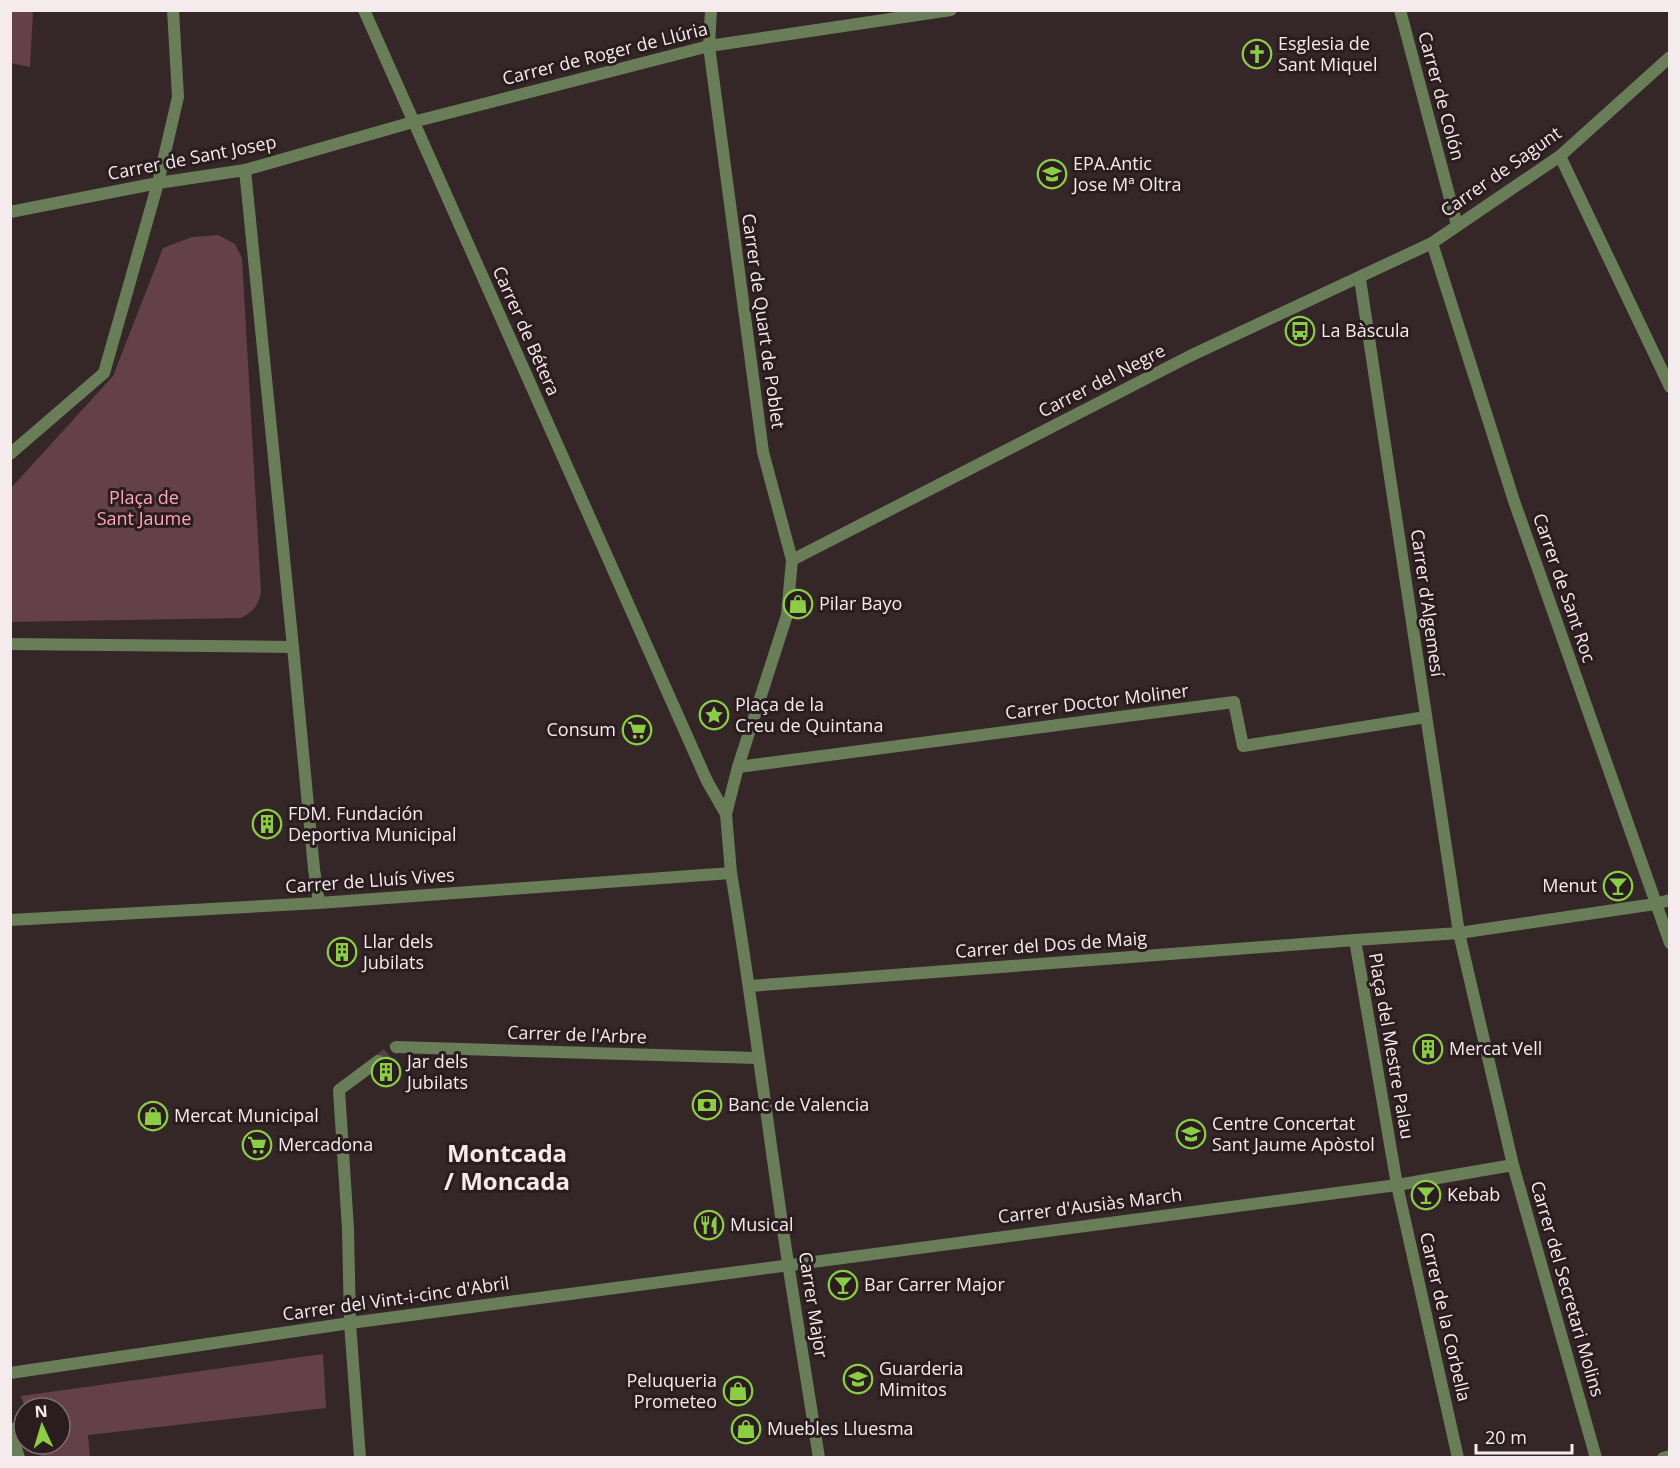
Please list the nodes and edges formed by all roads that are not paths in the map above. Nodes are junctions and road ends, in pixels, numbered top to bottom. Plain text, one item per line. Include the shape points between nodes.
1 (173, 10) edge
2 (364, 10) edge
3 (711, 10) edge
4 (951, 10) edge
5 (1400, 10) edge
6 (709, 46) junction
7 (1670, 57) edge
8 (413, 122) junction
9 (1560, 156) junction
10 (245, 170) junction
11 (158, 183) junction
12 (10, 212) edge
13 (1457, 225) junction
14 (1432, 243) junction
15 (1360, 279) junction
16 (1670, 387) edge
17 (10, 454) edge
18 (792, 560) junction
19 (10, 644) edge
20 (293, 647) junction
21 (1426, 717) junction
22 (738, 767) junction
23 (726, 814) junction
24 (731, 873) junction
25 (1670, 900) edge
26 (319, 903) junction
27 (1655, 904) junction
28 (10, 920) edge
29 (1459, 933) junction
30 (1355, 940) junction
31 (1670, 943) edge
32 (750, 986) junction
33 (396, 1047) tunnel mouth
34 (757, 1058) junction
35 (378, 1061) tunnel mouth
36 (1513, 1165) junction
37 (1397, 1185) junction
38 (788, 1263) junction
39 (350, 1323) junction
40 (10, 1373) edge
41 (10, 1428) edge
42 (1670, 1456) edge
43 (19, 1458) edge
44 (360, 1458) edge
45 (819, 1458) edge
46 (1458, 1458) edge
47 (1596, 1458) edge
48 (1664, 1458) edge

1 - 11 street via 178,96
2 - 8 street, Carrer de Bétera
3 - 6 street, Carrer de Quart de Poblet
4 - 6 street, Carrer de Roger de Llúria
5 - 13 street, Carrer de Colón
6 - 8 street, Carrer de Roger de Llúria
6 - 18 street, Carrer de Quart de Poblet via 763,452
7 - 9 street, Carrer de Sagunt
8 - 10 street, Carrer de Sant Josep
8 - 23 street, Carrer de Bétera via 706,781
9 - 13 street, Carrer de Sagunt
9 - 16 street
10 - 11 street, Carrer de Sant Josep
10 - 20 street
11 - 12 street, Carrer de Sant Josep
11 - 17 street via 104,373
13 - 14 street, Carrer de Sagunt
14 - 15 street, Carrer del Negre
14 - 27 street, Carrer de Sant Roc via 1514,501
15 - 18 street, Carrer del Negre via 1190,356
15 - 21 street, Carrer d'Algemesí
18 - 22 street, Carrer de Quart de Poblet via 787,615
19 - 20 street
20 - 26 street
21 - 22 street, Carrer Doctor Moliner via 1243,746 1234,702
21 - 29 street, Carrer d'Algemesí
22 - 23 street
23 - 24 street
24 - 26 street, Carrer de Lluís Vives
24 - 32 street, Carrer Major
25 - 27 street, Plaça del Mestre Palau
26 - 28 street, Carrer de Lluís Vives
27 - 29 street, Plaça del Mestre Palau
27 - 31 street, Carrer de Sant Roc
29 - 30 street, Plaça del Mestre Palau
29 - 36 street
30 - 32 street, Carrer del Dos de Maig
30 - 37 street, Plaça del Mestre Palau
32 - 34 street, Carrer Major
33 - 34 street, Carrer de l'Arbre
34 - 38 street, Carrer Major
35 - 39 street via 339,1090
36 - 37 street
36 - 47 street, Carrer del Secretari Molins
37 - 38 street, Carrer d'Ausiàs March
37 - 46 street, Carrer de la Corbella
38 - 39 street, Carrer del Vint-i-cinc d'Abril
38 - 45 street, Carrer Major
39 - 40 street, Carrer del Vint-i-cinc d'Abril
39 - 44 street
41 - 43 street
42 - 48 street

